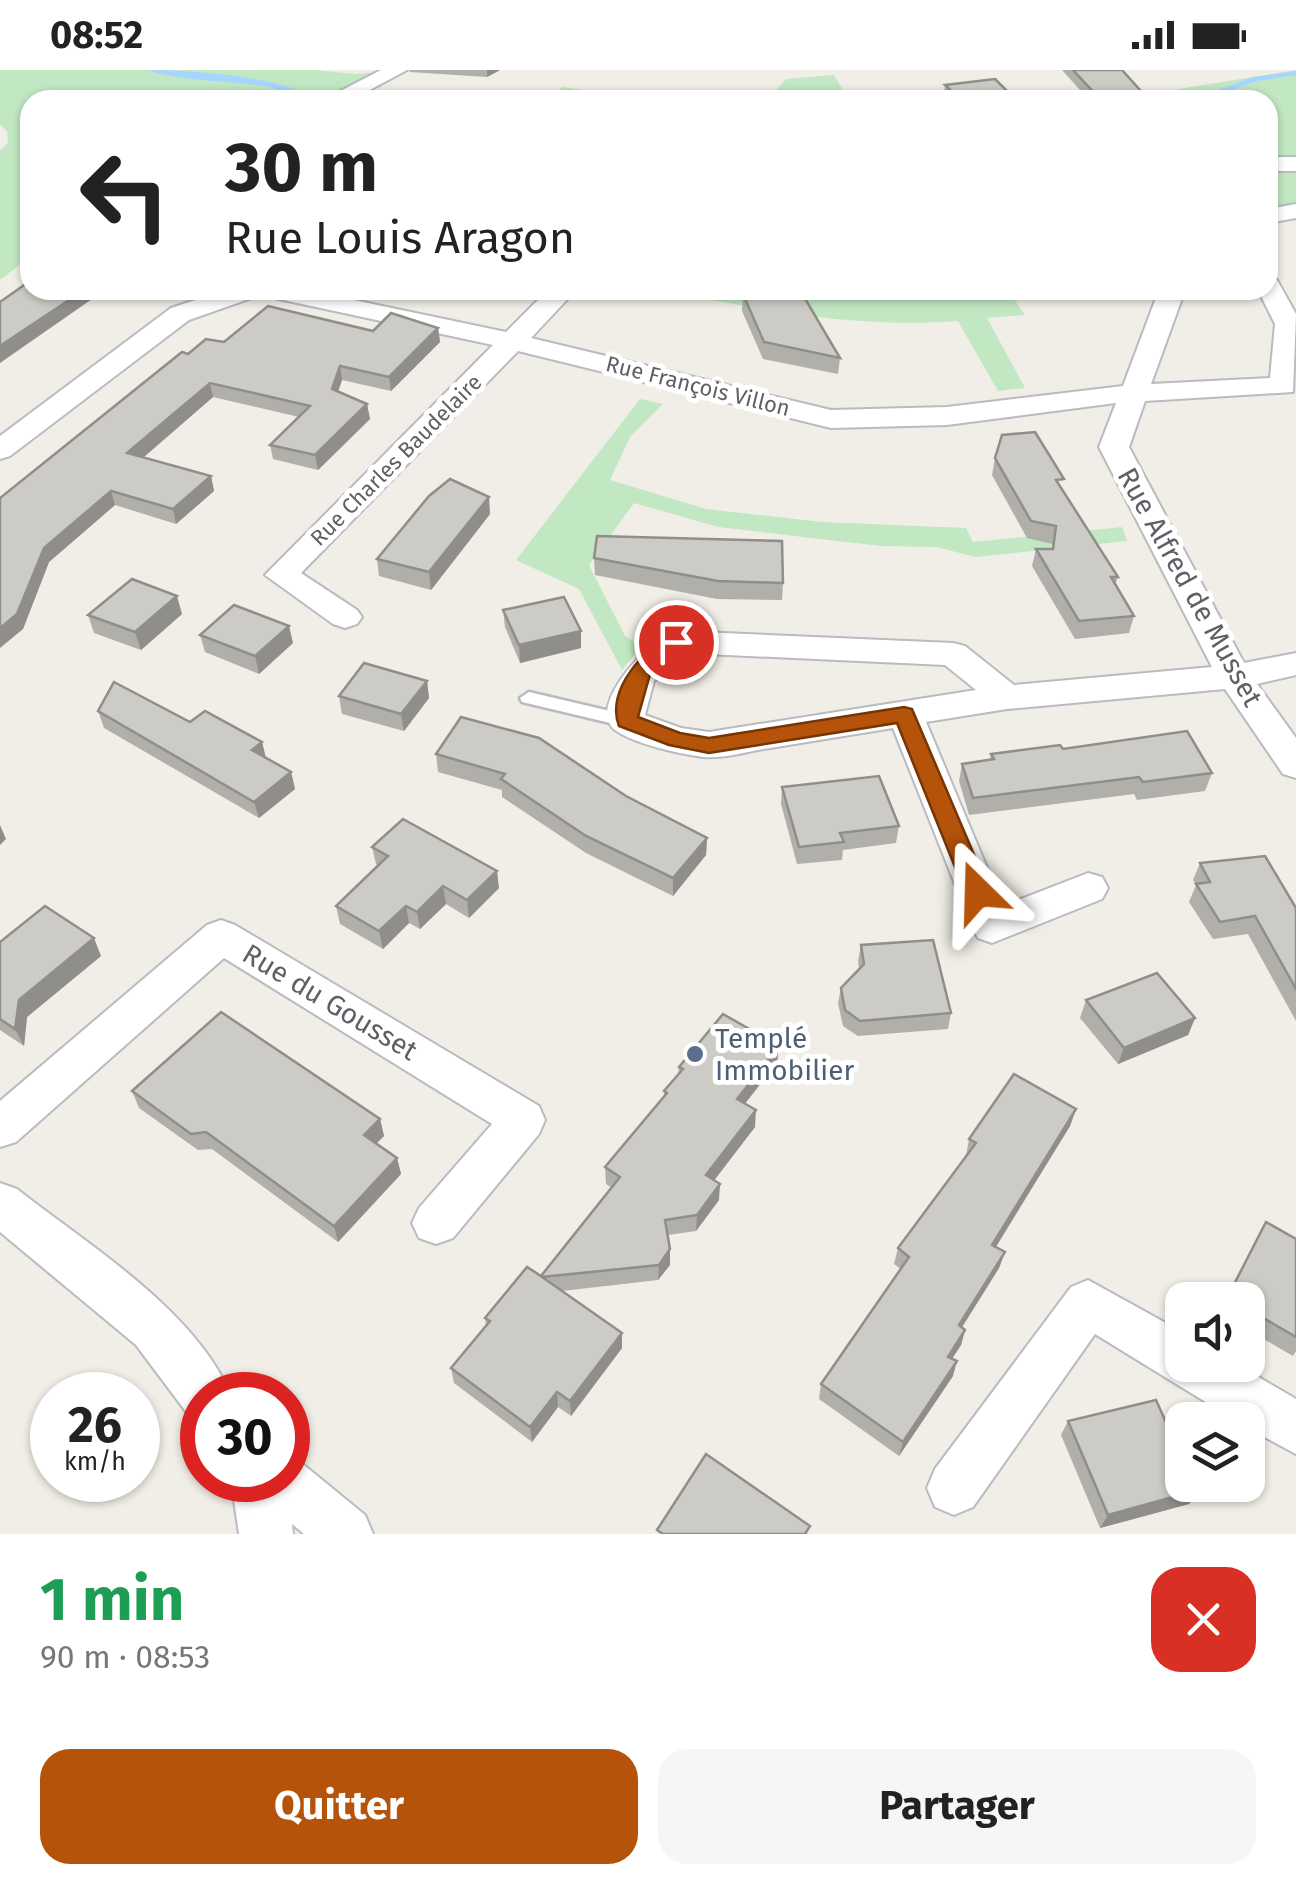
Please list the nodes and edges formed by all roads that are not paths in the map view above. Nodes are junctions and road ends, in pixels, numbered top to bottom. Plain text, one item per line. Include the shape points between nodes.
1 (397, 70) edge
2 (355, 90) edge
3 (221, 300) edge
4 (316, 300) edge
5 (554, 300) edge
6 (1168, 300) edge
7 (1275, 300) edge
8 (515, 342) junction
9 (1132, 393) junction
10 (1289, 394) edge
11 (0, 450) edge
12 (346, 616) dead end
13 (1296, 664) edge
14 (1234, 676) junction
15 (1006, 697) junction
16 (529, 698) dead end
17 (904, 714) junction
18 (627, 721) junction
19 (1296, 765) edge
20 (1088, 888) dead end
21 (0, 1128) edge
22 (0, 1204) edge
23 (436, 1223) dead end
24 (1165, 1350) edge
25 (187, 1372) edge
26 (1219, 1382) edge
27 (1296, 1428) edge
28 (954, 1488) dead end
29 (261, 1502) edge
30 (307, 1502) edge
31 (266, 1534) edge
32 (346, 1534) edge

1 - 2 street
3 - 11 street via 180,314
4 - 8 street, Rue François Villon
5 - 8 street, Rue Charles Baudelaire
6 - 9 street, Rue Alfred de Musset
7 - 10 street via 1288,324
8 - 9 street, Rue François Villon via 831,419 947,416
8 - 12 street, Rue Charles Baudelaire via 281,575
9 - 10 street, Rue François Villon
9 - 14 street, Rue Alfred de Musset via 1114,447
13 - 14 street
14 - 15 street
14 - 19 street, Rue Alfred de Musset
15 - 17 street
15 - 18 street via 953,654 676,642 642,668
16 - 18 lane
17 - 18 street via 709,745
17 - 20 street via 992,927
21 - 23 street, Rue du Gousset via 221,936 523,1120
22 - 25 street via 154,1328
24 - 28 street via 1088,1302
26 - 27 street
29 - 31 street
30 - 32 street

